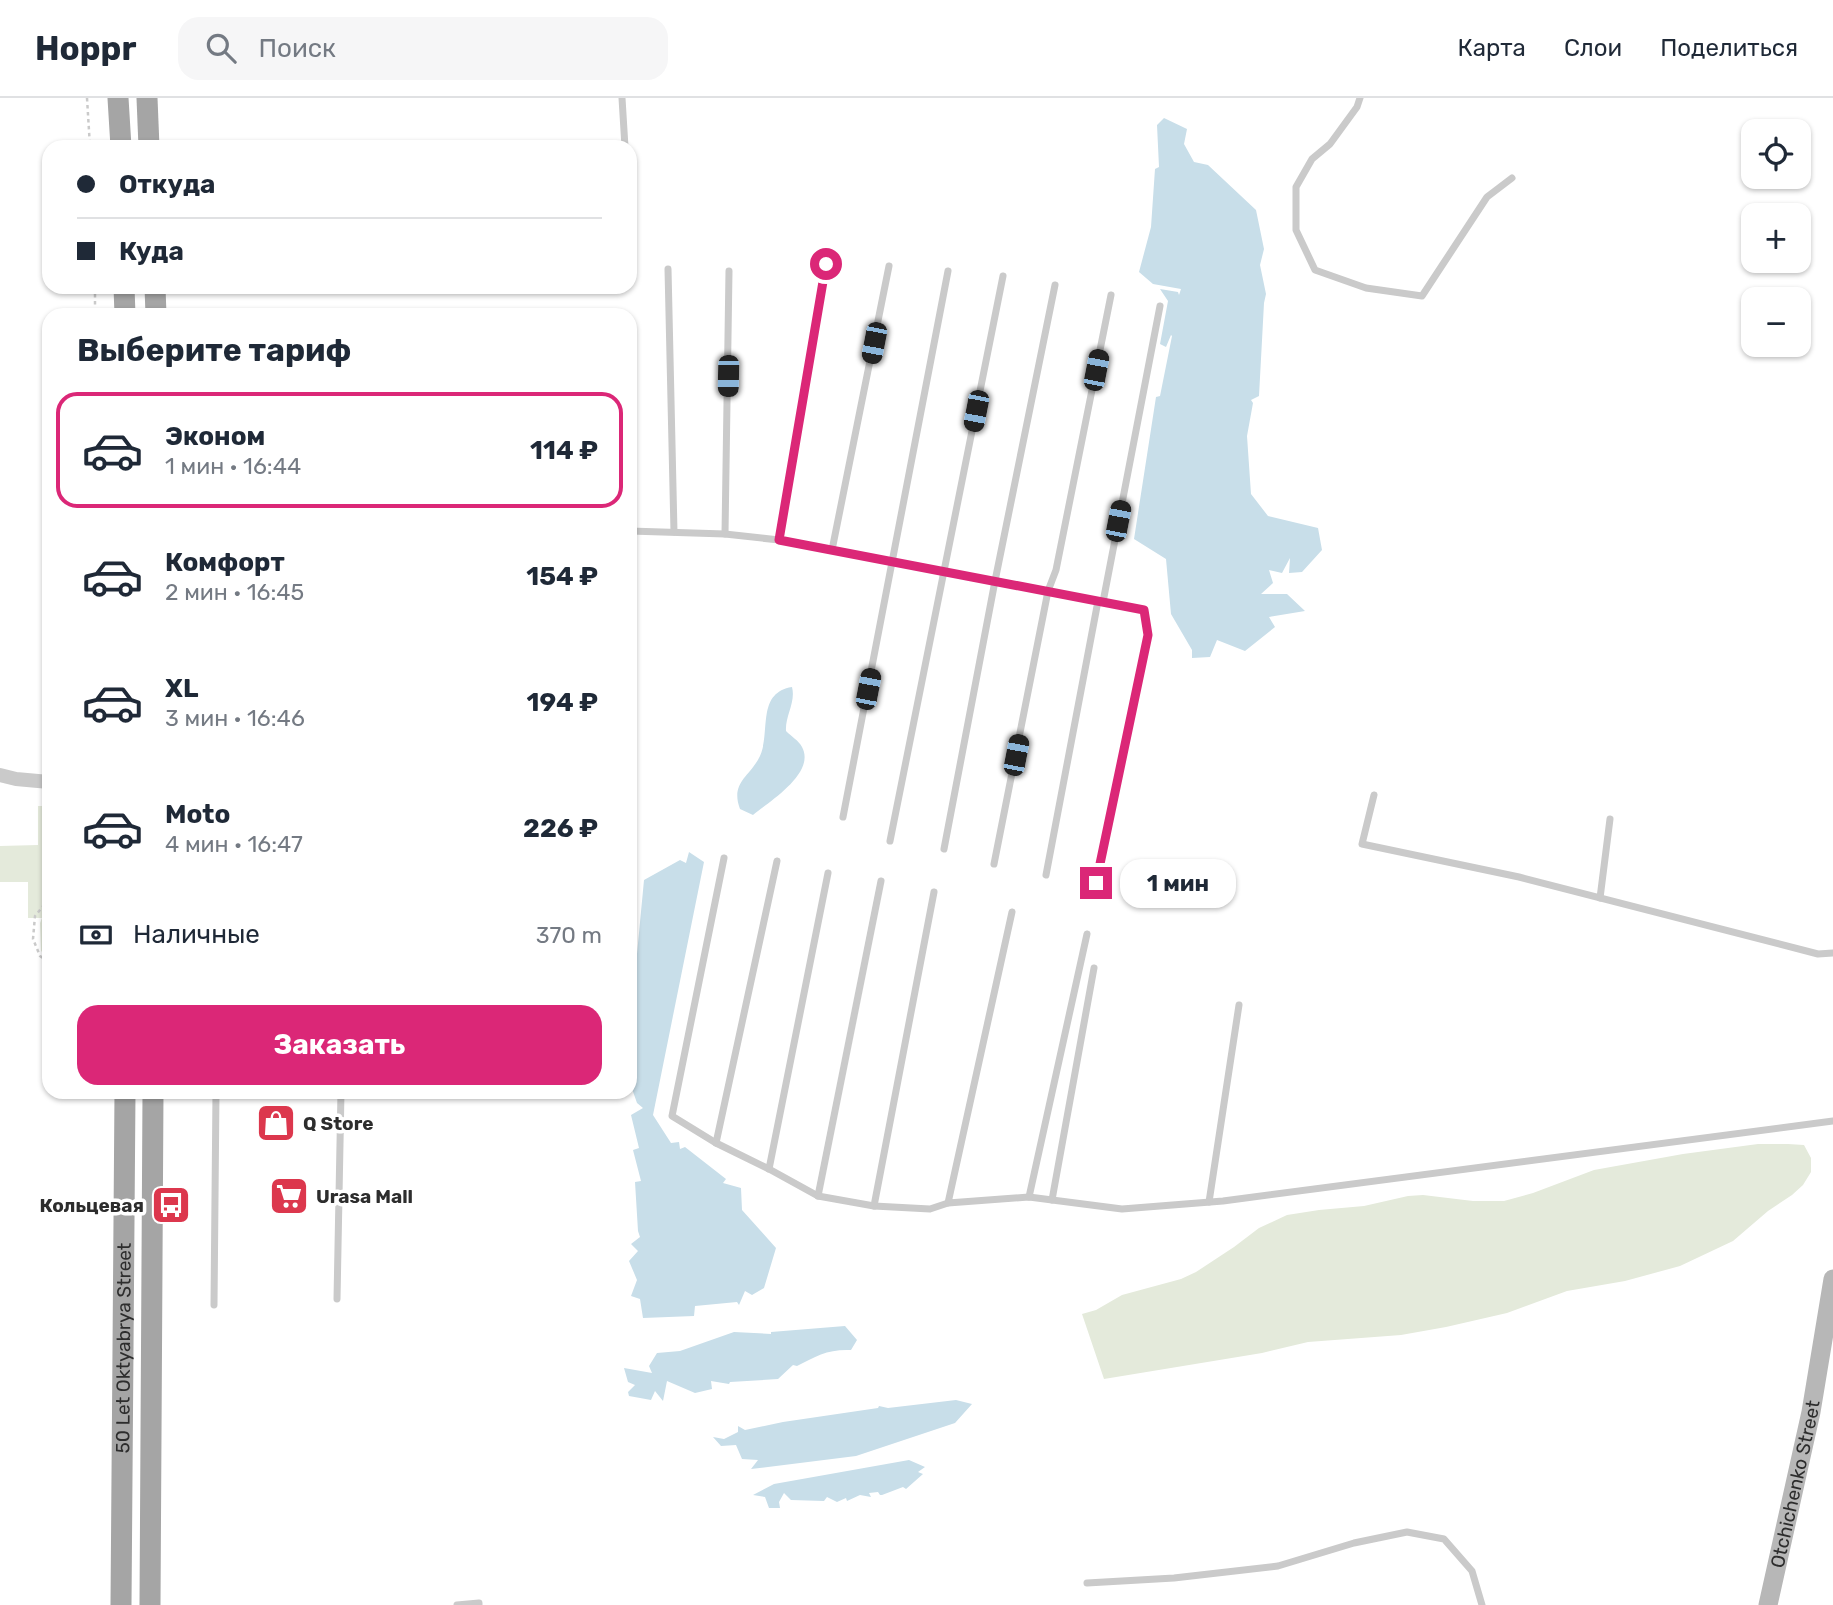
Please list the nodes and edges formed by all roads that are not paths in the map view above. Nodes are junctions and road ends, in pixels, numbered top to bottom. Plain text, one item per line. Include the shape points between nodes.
1 (118, 98) edge
2 (147, 98) edge
3 (622, 98) edge
4 (1360, 98) edge
5 (121, 140) edge
6 (149, 140) edge
7 (625, 140) edge
8 (1512, 178) dead end
9 (826, 264) dead end
10 (890, 266) dead end
11 (668, 269) dead end
12 (729, 271) dead end
13 (947, 271) dead end
14 (1003, 276) dead end
15 (1055, 285) dead end
16 (1111, 295) dead end
17 (1160, 306) dead end
18 (637, 531) edge
19 (674, 532) junction
20 (725, 534) junction
21 (779, 540) junction
22 (832, 550) junction
23 (893, 562) junction
24 (943, 572) junction
25 (995, 581) junction
26 (1048, 592) junction
27 (1100, 601) junction
28 (0, 775) edge
29 (42, 781) edge
30 (1374, 795) dead end
31 (843, 817) dead end
32 (1610, 819) dead end
33 (890, 841) dead end
34 (944, 849) dead end
35 (724, 858) dead end
36 (777, 862) dead end
37 (994, 864) dead end
38 (828, 873) dead end
39 (1046, 875) dead end
40 (881, 881) dead end
41 (1096, 883) dead end
42 (934, 892) dead end
43 (1600, 898) junction
44 (1012, 912) dead end
45 (1087, 934) dead end
46 (1833, 953) edge
47 (1094, 968) dead end
48 (1239, 1005) dead end
49 (125, 1099) edge
50 (153, 1099) edge
51 (216, 1099) edge
52 (341, 1099) edge
53 (1833, 1121) edge
54 (716, 1143) junction
55 (769, 1169) junction
56 (818, 1196) junction
57 (1029, 1197) junction
58 (1052, 1200) junction
59 (1209, 1202) junction
60 (948, 1203) junction
61 (874, 1206) junction
62 (1833, 1279) edge
63 (337, 1299) dead end
64 (214, 1305) dead end
65 (1087, 1583) dead end
66 (121, 1605) edge
67 (150, 1605) edge
68 (457, 1605) edge
69 (479, 1605) edge
70 (1482, 1605) edge
71 (1768, 1605) edge

1 - 5 main road
2 - 6 main road
3 - 7 lane
4 - 8 lane via 1296,187 1296,230 1315,270 1366,288 1422,296 1487,197
9 - 21 lane
10 - 22 lane
11 - 19 lane
12 - 20 lane
13 - 23 lane
14 - 24 lane
15 - 25 lane
16 - 26 lane
17 - 27 lane
18 - 19 lane
19 - 20 lane
20 - 21 lane
21 - 22 lane
22 - 23 lane
23 - 24 lane
23 - 31 lane
24 - 25 lane
24 - 33 lane
25 - 26 lane
25 - 34 lane
26 - 27 lane
26 - 37 lane
27 - 39 lane
27 - 41 lane via 1144,610 1148,635
28 - 29 street
30 - 43 lane via 1362,844
32 - 43 lane
35 - 54 lane via 672,1116
36 - 54 lane
38 - 55 lane
40 - 56 lane
42 - 61 lane
43 - 46 lane via 1818,954
44 - 60 lane
45 - 57 lane
47 - 58 lane
48 - 59 lane
49 - 66 main road, 50 Let Oktyabrya Street
50 - 67 main road, 50 Let Oktyabrya Street
51 - 64 lane
52 - 63 lane
53 - 59 lane
54 - 55 lane
55 - 56 lane
56 - 61 lane
57 - 58 lane
57 - 60 lane
58 - 59 lane via 1122,1209
60 - 61 lane via 930,1209
62 - 71 street, Otchichenko Street via 1811,1412
65 - 70 lane via 1278,1566 1407,1532 1444,1539 1472,1571
68 - 69 lane

